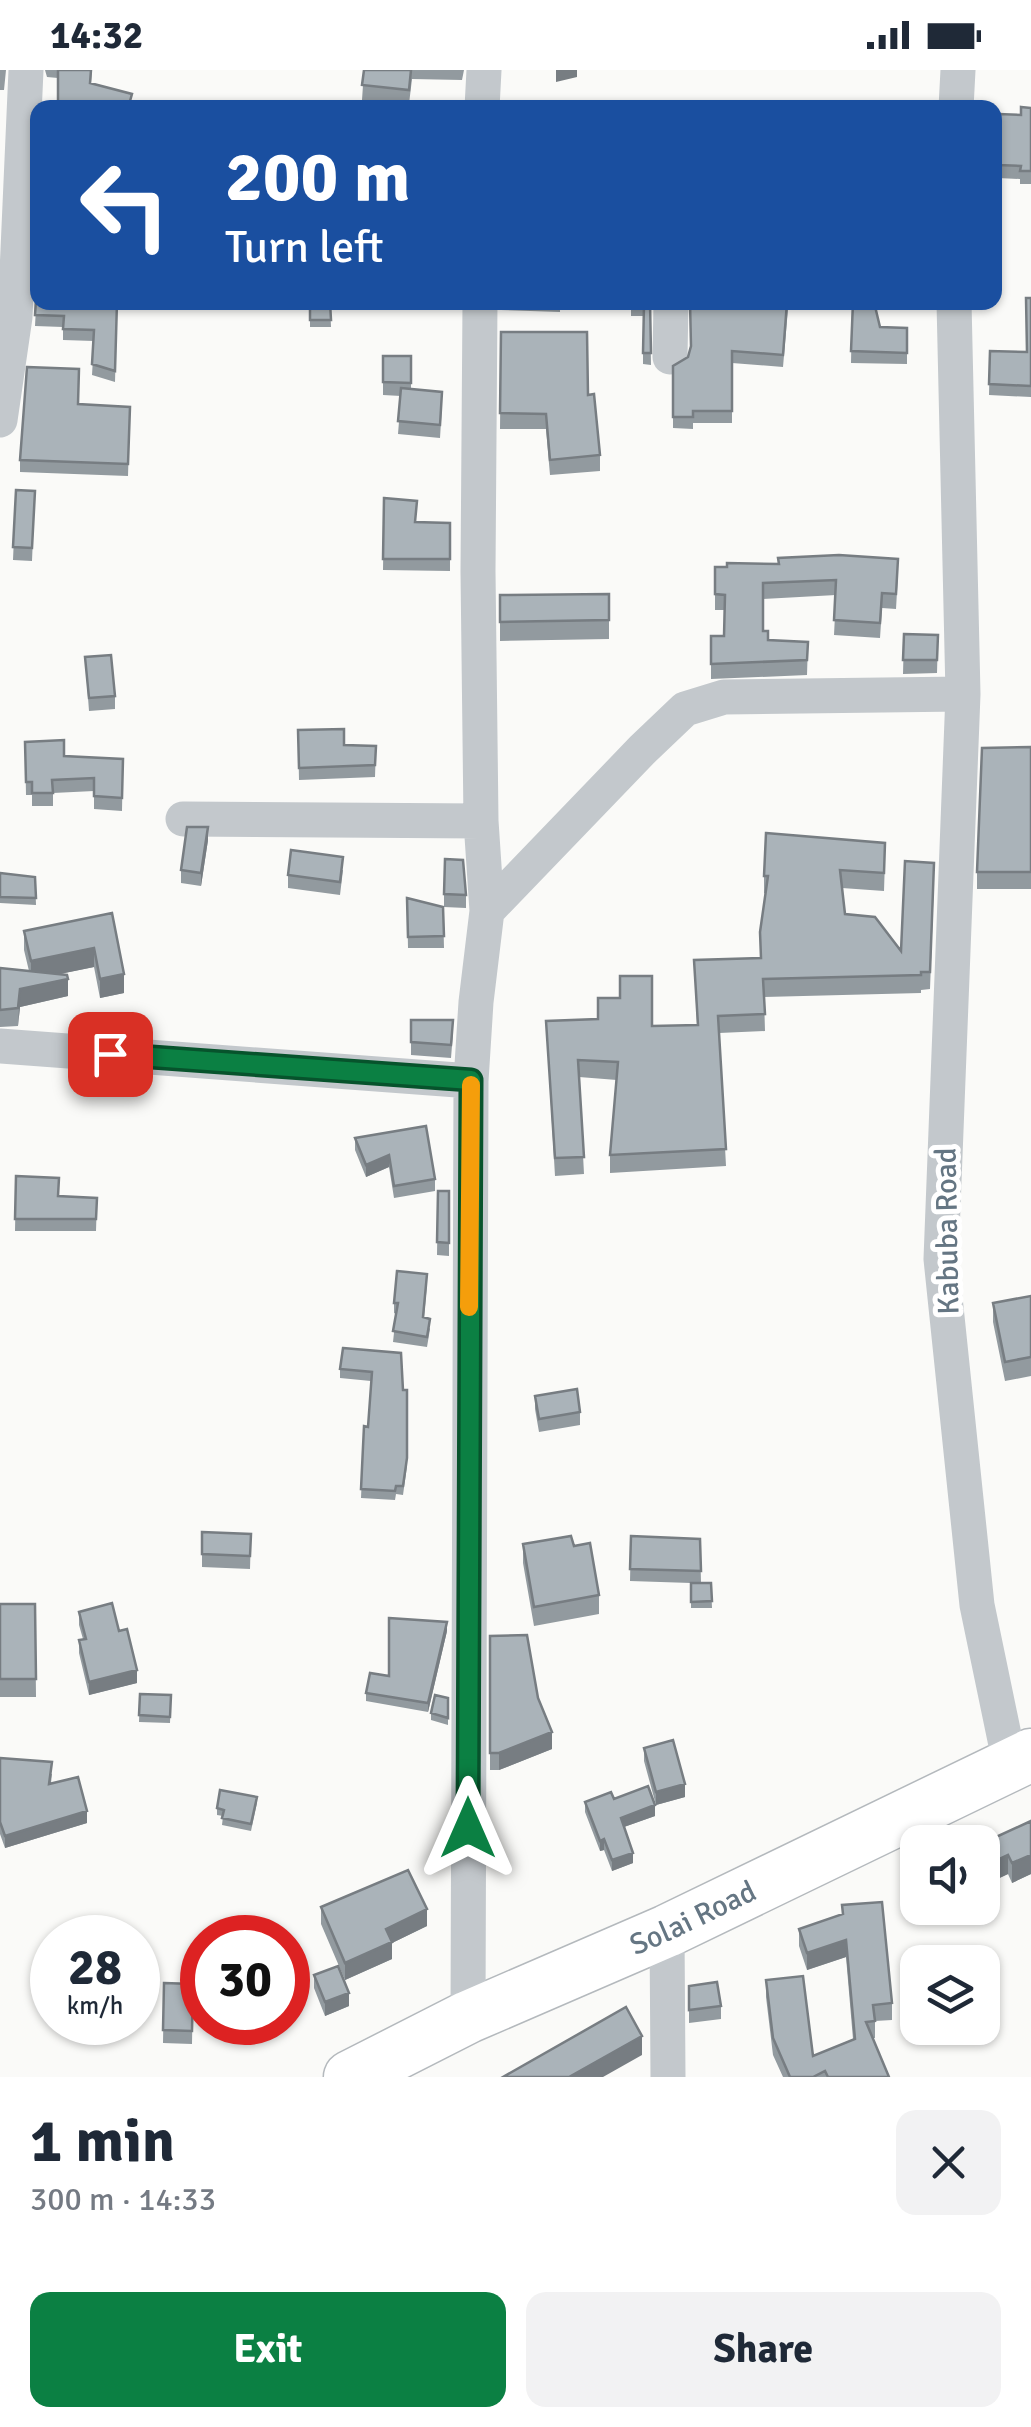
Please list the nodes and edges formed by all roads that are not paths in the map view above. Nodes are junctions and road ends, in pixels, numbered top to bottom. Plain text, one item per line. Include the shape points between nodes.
1 (26, 70) edge
2 (484, 70) edge
3 (958, 70) edge
4 (482, 100) edge
5 (956, 100) edge
6 (8, 302) edge
7 (480, 310) edge
8 (670, 310) edge
9 (954, 310) edge
10 (670, 357) dead end
11 (0, 420) edge
12 (962, 694) junction
13 (182, 819) dead end
14 (481, 821) junction
15 (487, 911) junction
16 (0, 1046) edge
17 (471, 1080) junction
18 (1020, 1759) edge
19 (668, 1930) junction
20 (468, 2017) junction
21 (362, 2074) edge
22 (668, 2077) edge

1 - 6 street
2 - 4 street
3 - 5 street
6 - 11 street
7 - 14 street
8 - 10 street
9 - 12 street, Kabuba Road
12 - 15 street via 724,697 686,709
12 - 18 street, Kabuba Road via 941,1259 977,1604
13 - 14 street
14 - 15 street
15 - 17 street
16 - 17 street
17 - 20 street
18 - 19 highway, Solai Road
19 - 20 highway, Solai Road
19 - 22 street
20 - 21 highway, Solai Road

